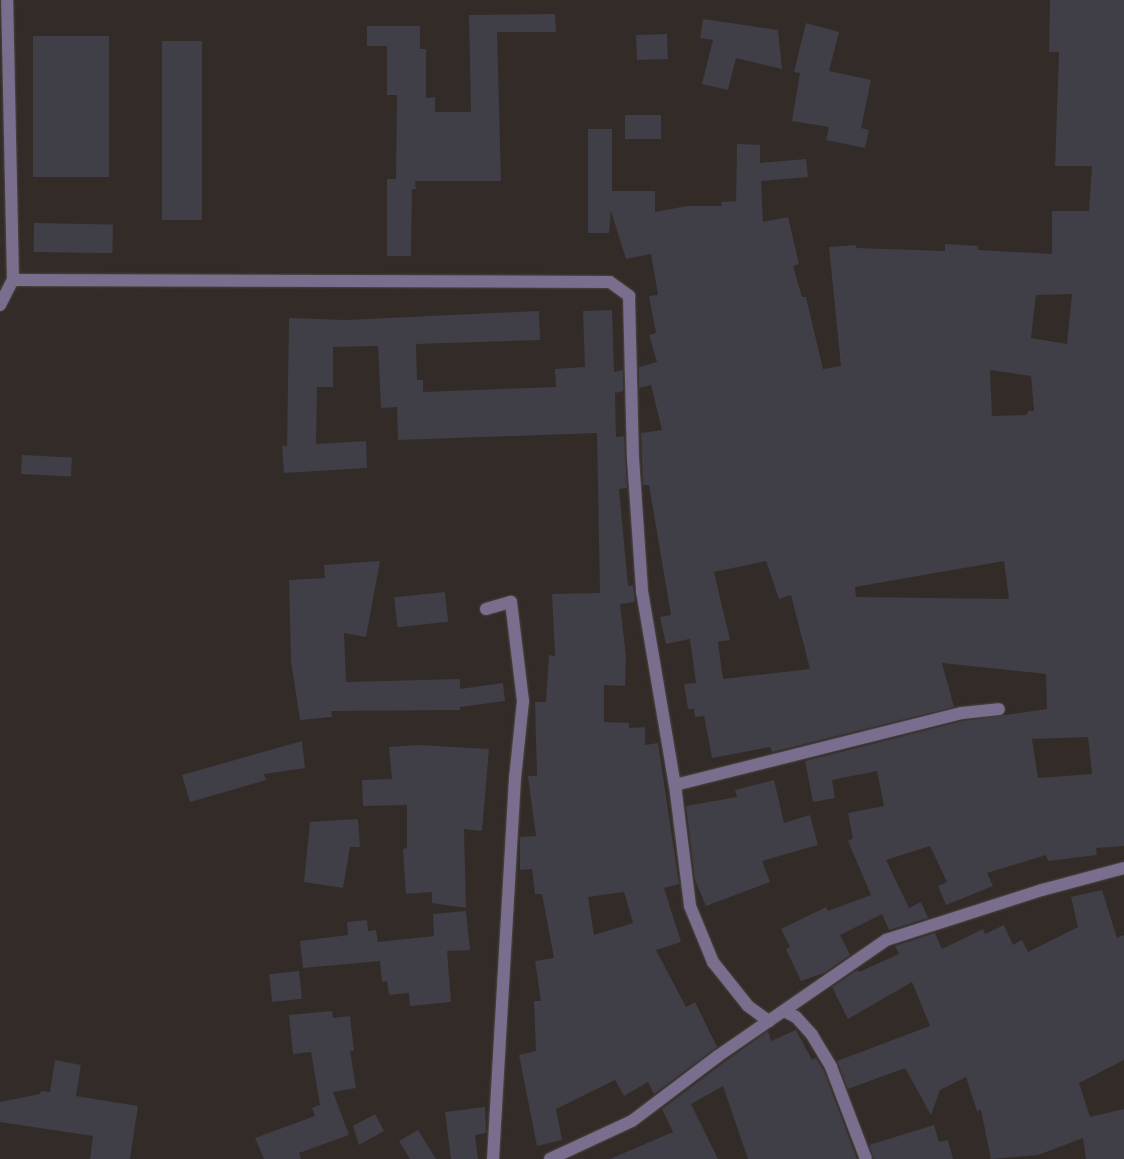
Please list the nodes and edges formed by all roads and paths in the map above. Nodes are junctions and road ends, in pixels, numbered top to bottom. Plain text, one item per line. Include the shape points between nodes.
1 (7, 0) edge
2 (13, 280) junction
3 (0, 305) edge
4 (486, 609) dead end
5 (999, 709) dead end
6 (675, 785) junction
7 (1124, 868) edge
8 (784, 1011) junction
9 (769, 1021) junction
10 (493, 1159) edge
11 (550, 1159) edge
12 (866, 1159) edge

1 - 2 street
2 - 3 street
2 - 6 street via 610,282 629,296 633,458 642,591
4 - 10 street via 511,602 524,701 514,796
5 - 6 street via 962,713
6 - 9 street via 690,906 712,962 748,1006
7 - 8 street via 1042,890 886,940
8 - 9 street
8 - 12 street via 796,1017 812,1034 831,1067
9 - 11 street via 632,1121

